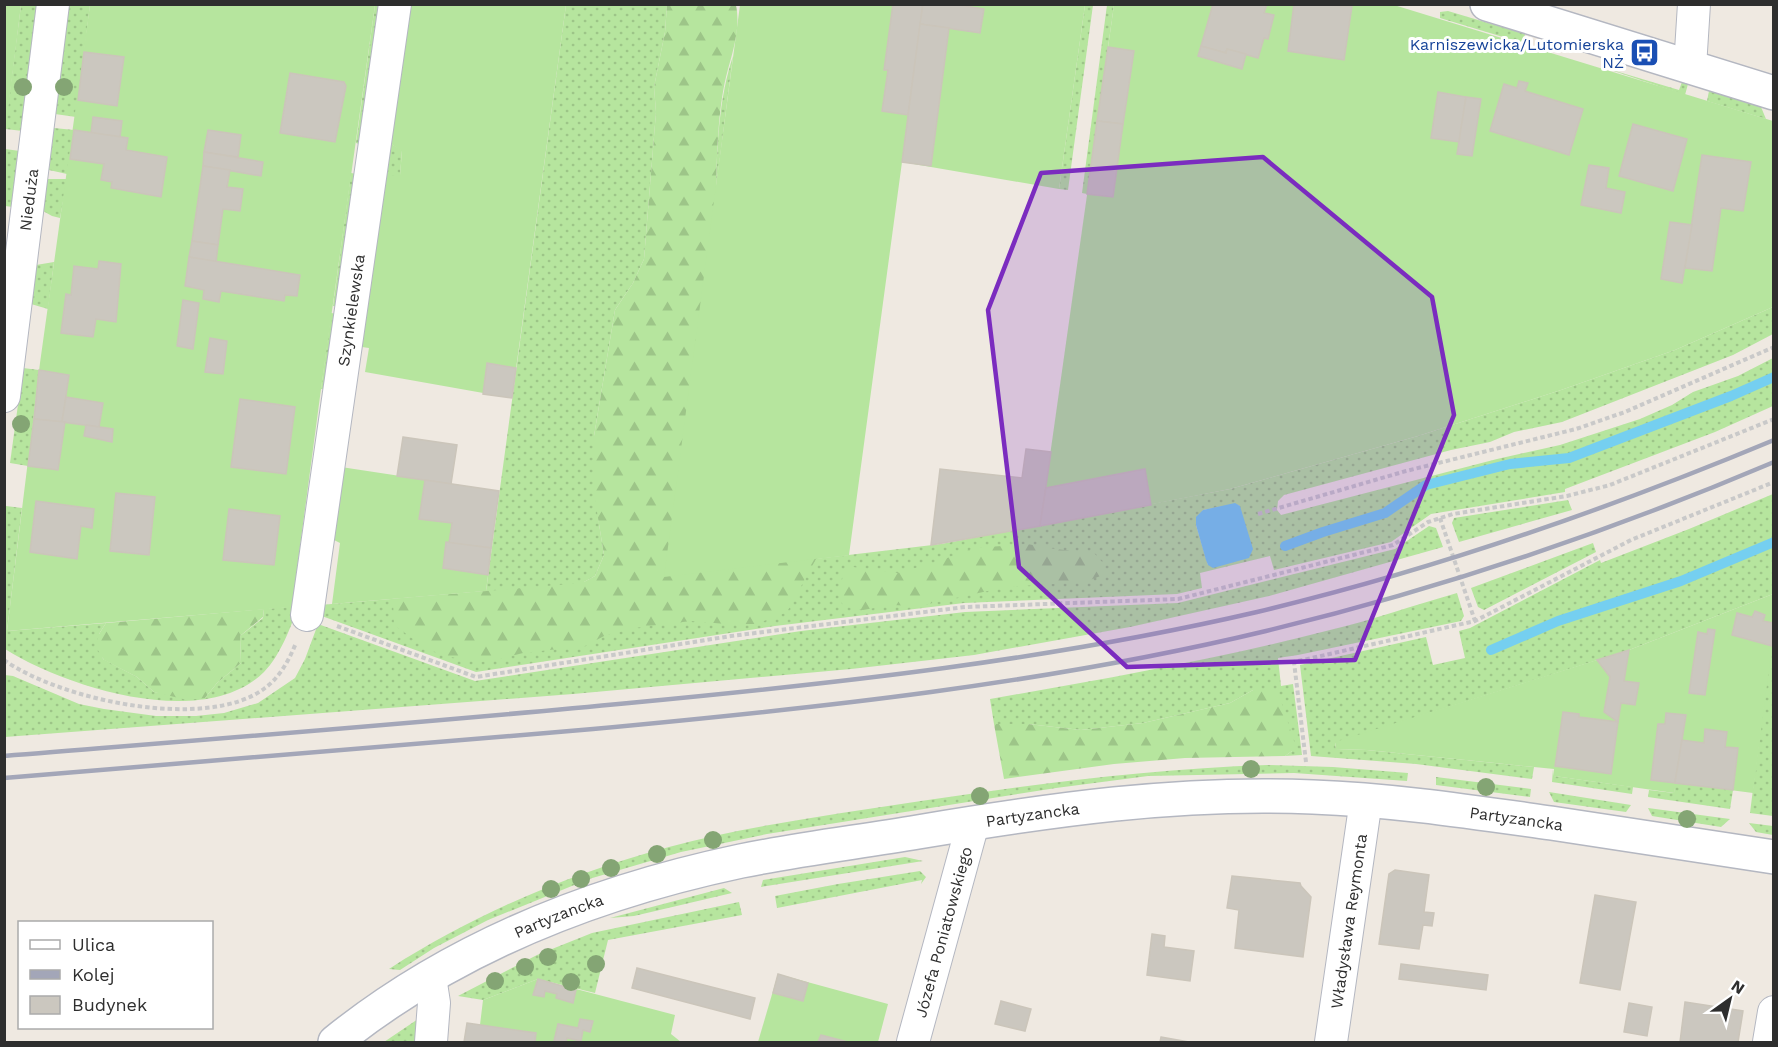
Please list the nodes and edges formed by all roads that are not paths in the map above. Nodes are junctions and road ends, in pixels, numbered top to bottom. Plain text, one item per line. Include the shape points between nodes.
1 (53, 4) edge
2 (395, 4) edge
3 (1487, 4) edge
4 (1694, 4) edge
5 (1690, 67) junction
6 (1773, 93) edge
7 (4, 396) edge
8 (307, 615) road end
9 (1366, 800) junction
10 (973, 823) junction
11 (1773, 856) edge
12 (430, 977) junction
13 (1773, 1012) edge
14 (335, 1042) edge
15 (431, 1042) edge
16 (914, 1042) edge
17 (1331, 1042) edge
18 (1769, 1042) edge

1 - 7 street, Nieduża
2 - 8 street, Szynkielewska
3 - 5 main road
4 - 5 street
5 - 6 main road
9 - 10 main road, Partyzancka via 1250,795 1188,797
9 - 11 main road, Partyzancka via 1498,815
9 - 17 street, Władysława Reymonta
10 - 12 main road, Partyzancka via 743,861 630,889 529,926
10 - 16 street, Józefa Poniatowskiego
12 - 14 main road, Partyzancka
12 - 15 street via 434,1003
13 - 18 street

